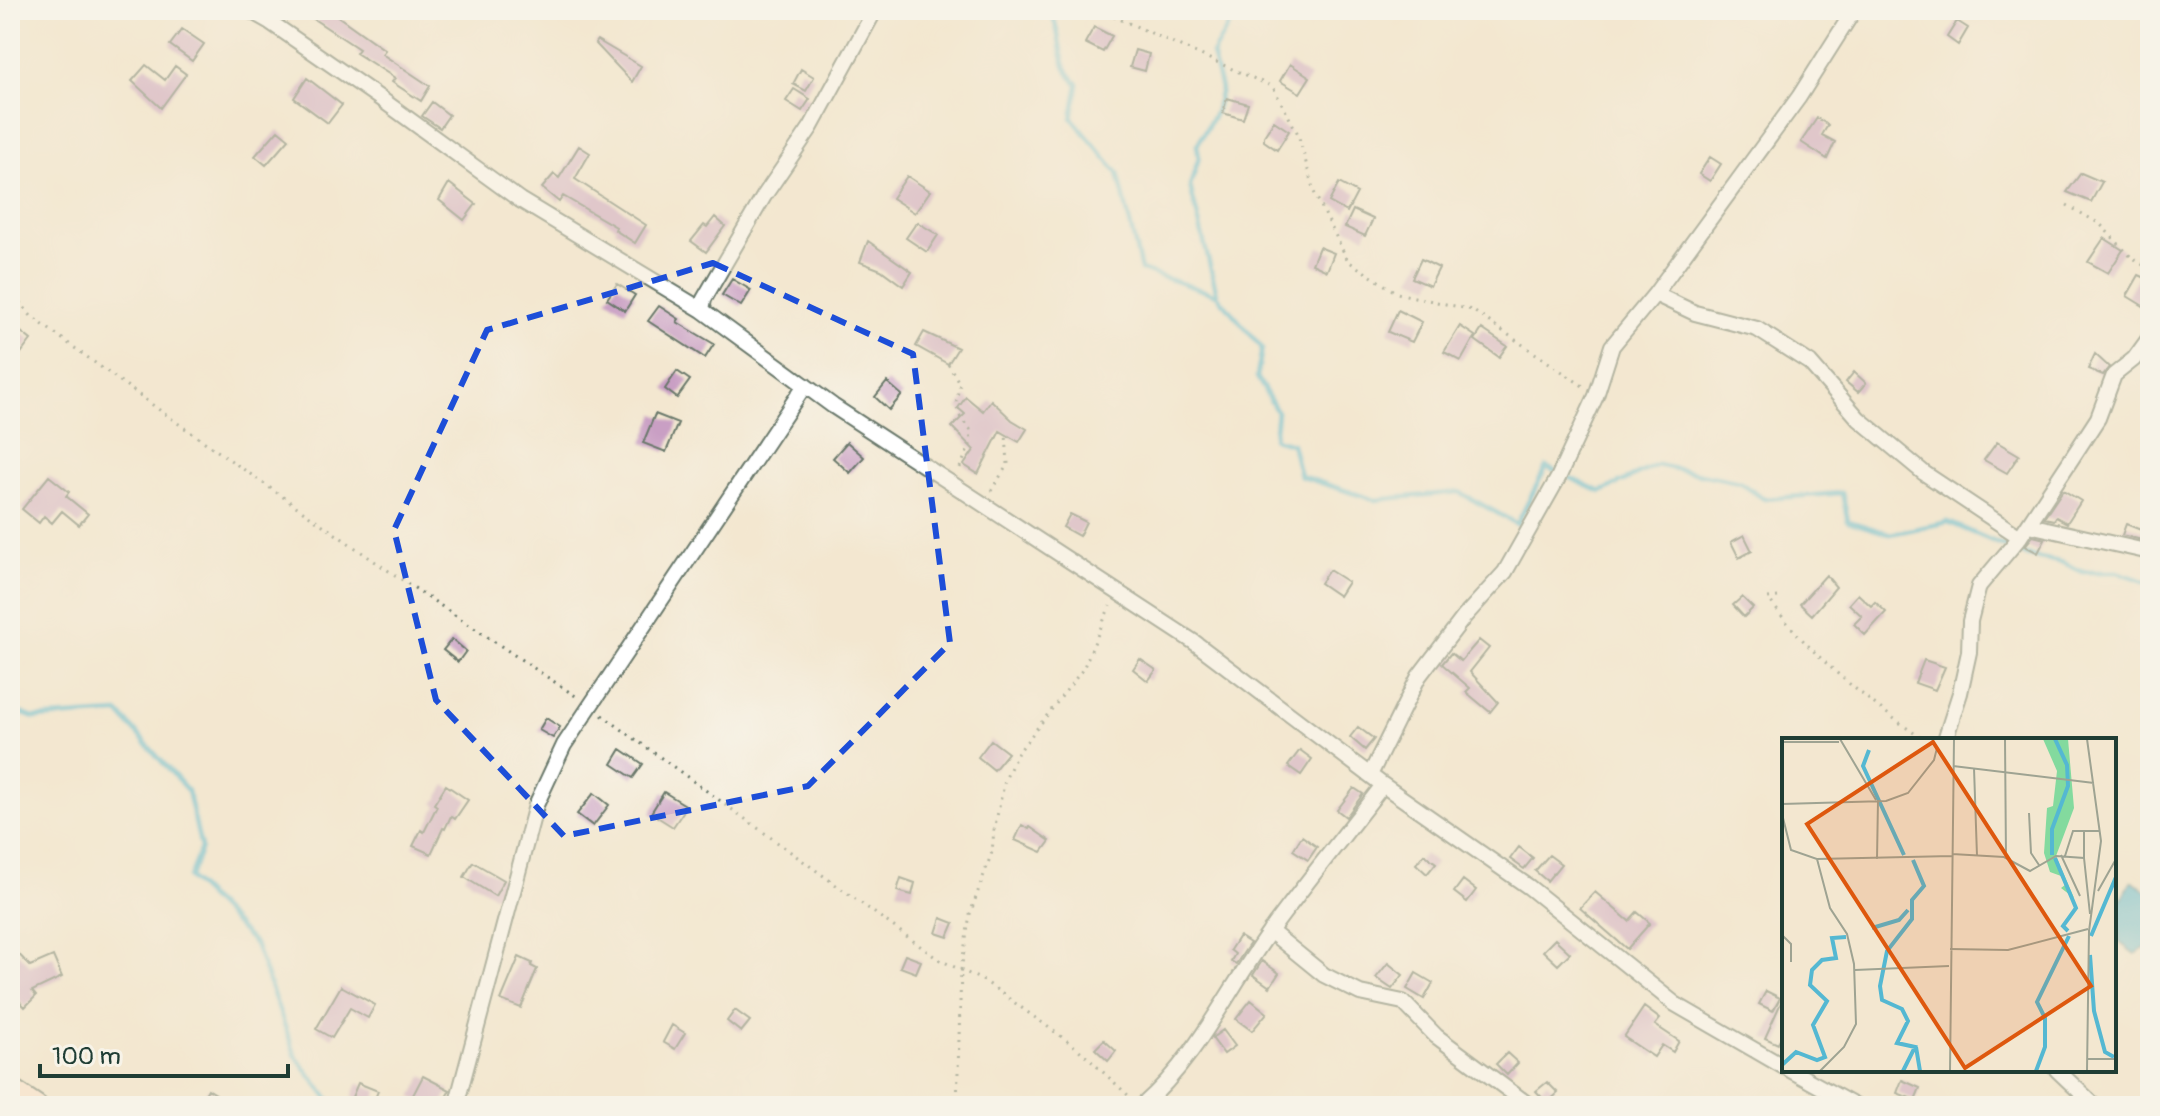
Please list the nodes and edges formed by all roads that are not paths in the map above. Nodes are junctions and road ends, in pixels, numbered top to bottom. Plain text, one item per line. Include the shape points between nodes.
1 (249, 10) edge
2 (875, 10) edge
3 (1854, 10) edge
4 (1655, 294) junction
5 (702, 310) junction
6 (2150, 337) edge
7 (805, 385) junction
8 (2029, 525) junction
9 (2020, 537) junction
10 (2150, 552) edge
11 (1946, 738) edge
12 (1370, 775) junction
13 (1383, 785) junction
14 (1270, 931) junction
15 (1782, 1066) edge
16 (1794, 1072) edge
17 (2059, 1072) edge
18 (10, 1088) edge
19 (37, 1106) edge
20 (456, 1106) edge
21 (1141, 1106) edge
22 (1530, 1106) edge
23 (1855, 1106) edge
24 (2095, 1106) edge

1 - 5 street via 520,200
2 - 5 street via 811,127 721,268
3 - 4 street via 1799,97
4 - 9 street via 1695,313 1757,329 1810,363 1859,419 1891,446
4 - 12 street via 1612,346 1596,396 1558,478 1505,572 1419,676
5 - 7 street
6 - 8 street via 2114,375 2098,418
7 - 12 street via 1194,642
7 - 20 street via 564,745 536,805
8 - 9 street
8 - 10 street
9 - 11 street via 1979,586 1969,652
12 - 13 street
13 - 14 street
13 - 15 street via 1529,887 1675,1004
14 - 21 street via 1211,1025
14 - 22 street via 1324,975 1360,993 1403,1002 1436,1036
16 - 23 street
17 - 24 street
18 - 19 street

